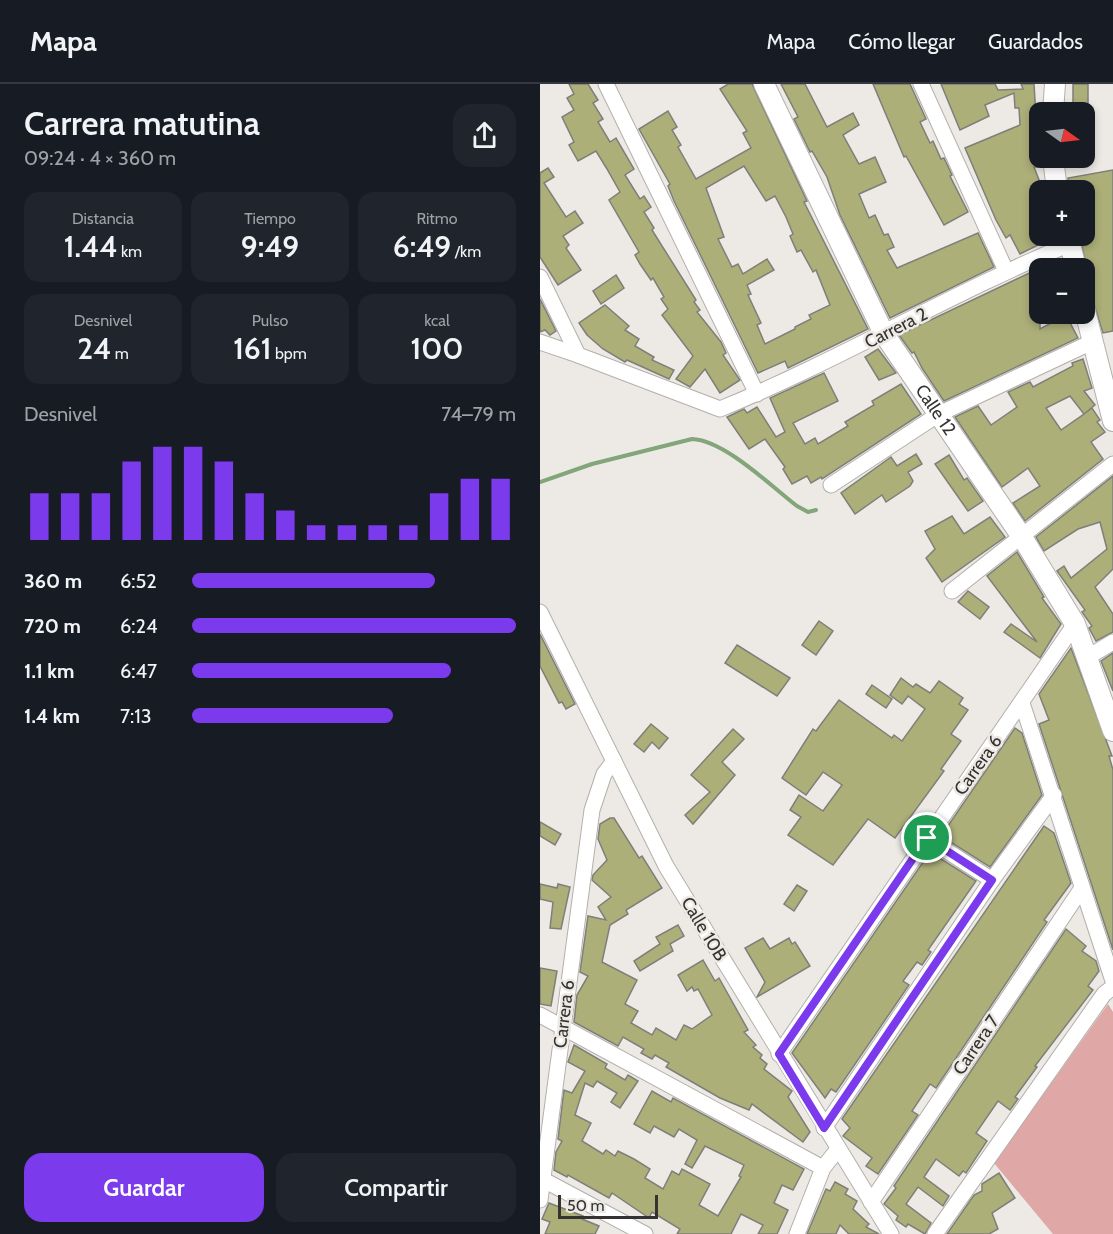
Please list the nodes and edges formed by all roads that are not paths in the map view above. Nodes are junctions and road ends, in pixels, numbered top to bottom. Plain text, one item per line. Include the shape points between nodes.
1 (606, 84) edge
2 (764, 84) edge
3 (921, 84) edge
4 (1055, 84) edge
5 (1054, 102) edge
6 (1056, 246) edge
7 (1006, 270) junction
8 (540, 277) edge
9 (1088, 324) edge
10 (885, 334) junction
11 (540, 342) edge
12 (1092, 342) junction
13 (578, 355) junction
14 (757, 394) junction
15 (939, 414) junction
16 (1113, 421) edge
17 (1113, 464) edge
18 (831, 485) dead end
19 (1022, 537) junction
20 (952, 591) dead end
21 (540, 612) edge
22 (1075, 624) junction
23 (1113, 642) edge
24 (1088, 657) junction
25 (1022, 703) junction
26 (1113, 731) edge
27 (614, 761) junction
28 (1054, 795) junction
29 (927, 838) junction
30 (992, 880) junction
31 (1082, 888) junction
32 (1113, 981) edge
33 (1113, 987) edge
34 (540, 1015) edge
35 (562, 1027) junction
36 (779, 1054) junction
37 (824, 1128) junction
38 (838, 1149) junction
39 (824, 1168) junction
40 (542, 1179) edge
41 (540, 1200) edge
42 (871, 1202) junction
43 (645, 1234) edge
44 (797, 1234) edge
45 (891, 1234) edge
46 (935, 1234) edge

1 - 14 street
2 - 10 street, Calle 12
3 - 7 street
4 - 5 street
6 - 7 street, Carrera 2
7 - 10 street, Carrera 2
8 - 13 street
9 - 12 street
10 - 14 street, Carrera 2
10 - 15 street, Calle 12
11 - 13 street
12 - 15 street
12 - 16 street
13 - 14 street, Carrera 2 via 720,409
15 - 18 street
15 - 19 street, Calle 12
17 - 19 street
19 - 20 street
19 - 22 street, Calle 12
21 - 27 street, Calle 10B
22 - 24 street, Calle 12
22 - 25 street, Carrera 6
23 - 24 street
24 - 26 street, Calle 12
25 - 28 street
25 - 29 street, Carrera 6
27 - 35 street, Carrera 6 via 604,774 592,810
27 - 36 street, Calle 10B via 666,866
28 - 30 street
28 - 31 street
29 - 30 street
29 - 36 street, Carrera 6
30 - 37 street
31 - 32 street
31 - 42 street, Carrera 7
33 - 46 street via 1104,994
34 - 35 street
35 - 39 street
35 - 40 street, Carrera 6
36 - 37 street, Calle 10B
37 - 38 street, Calle 10B
38 - 39 street
38 - 42 street, Calle 10B
39 - 44 street
40 - 41 street, Carrera 6
40 - 43 street
42 - 45 street, Calle 10B

